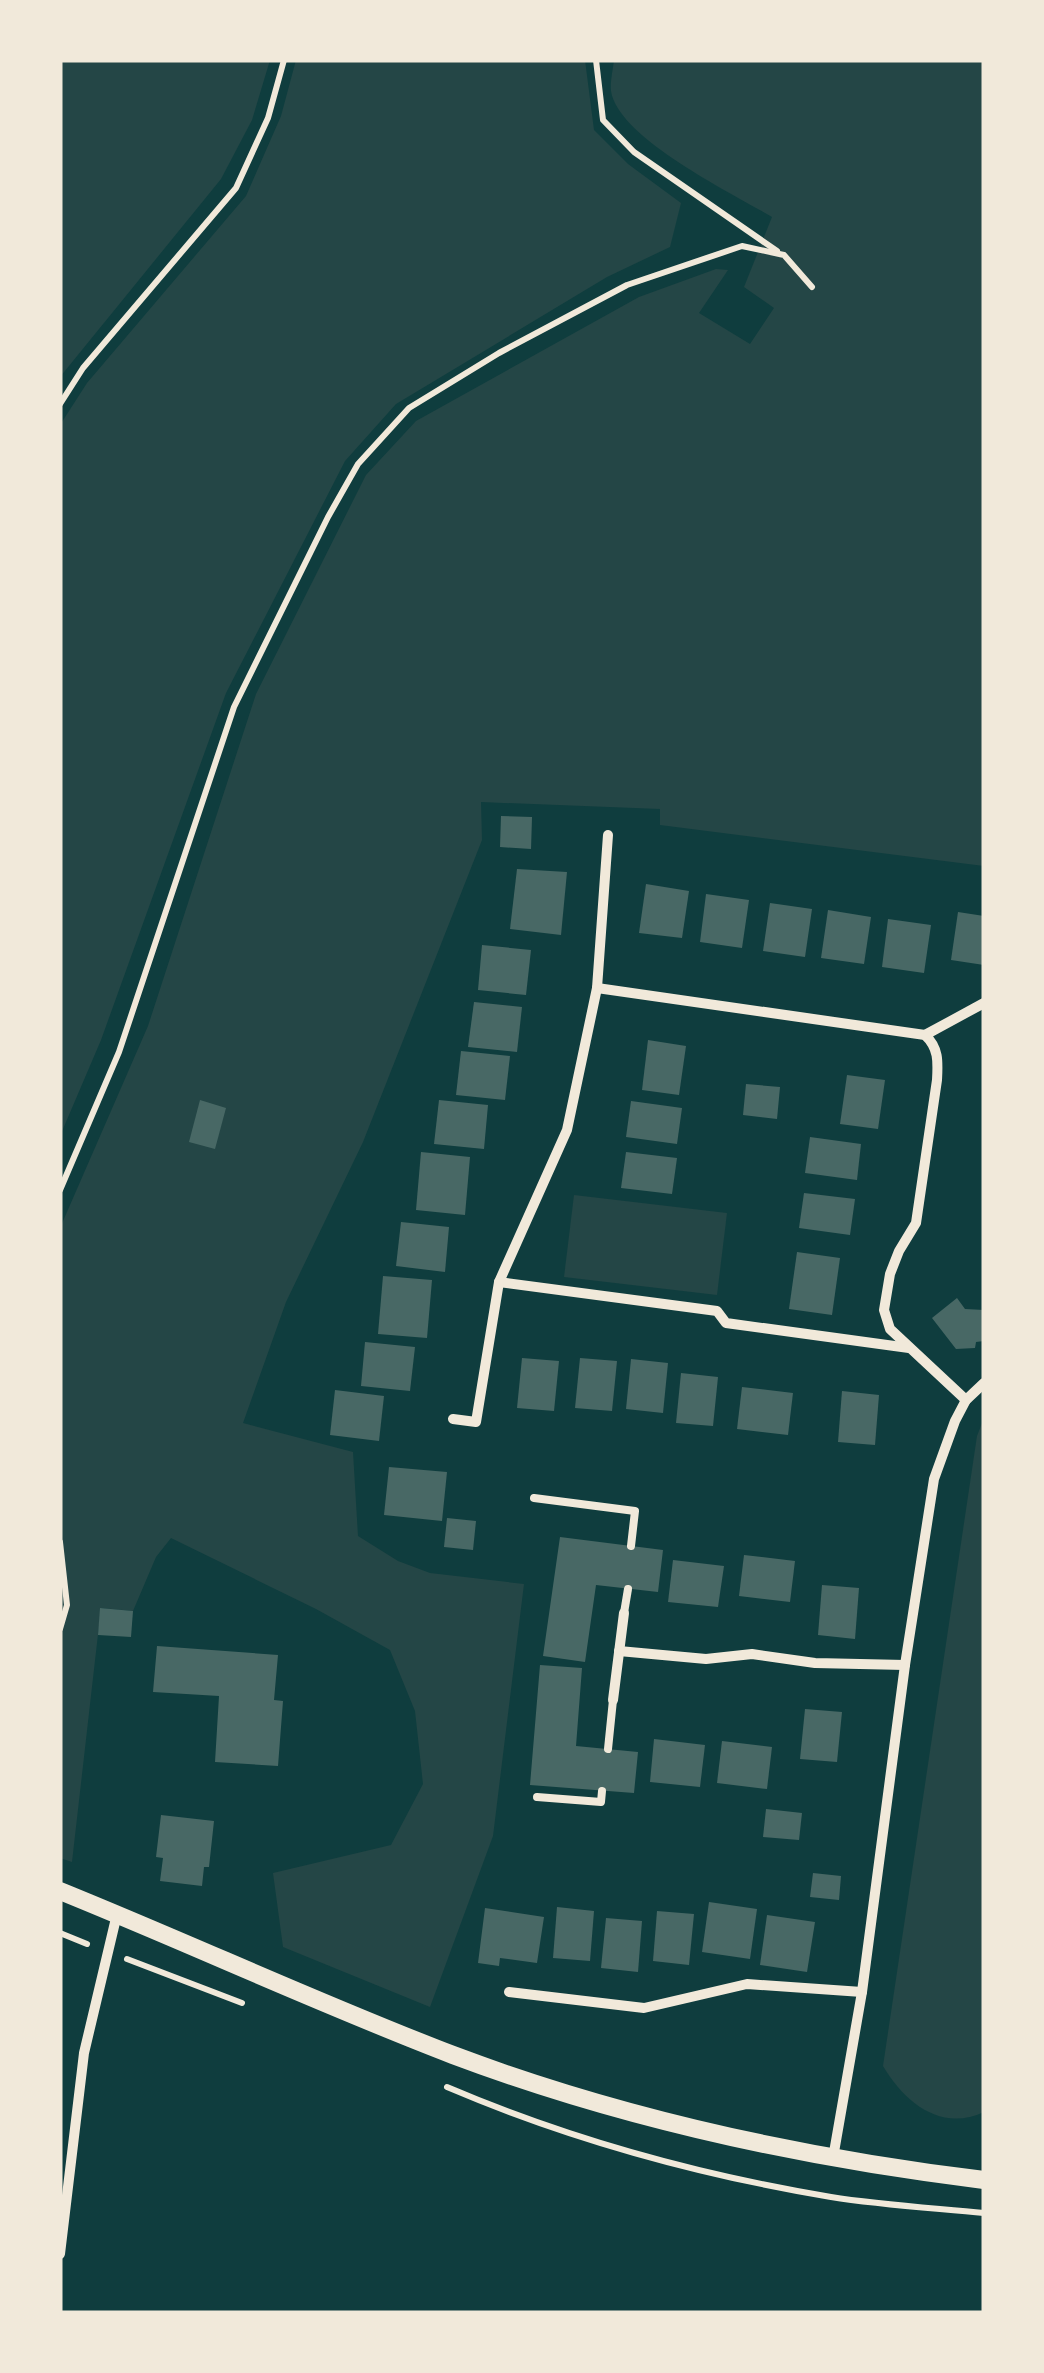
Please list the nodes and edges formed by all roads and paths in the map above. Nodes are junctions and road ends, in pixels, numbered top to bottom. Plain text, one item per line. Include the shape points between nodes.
1 (284, 60) edge
2 (596, 60) edge
3 (784, 255) junction
4 (812, 287) dead end
5 (60, 404) edge
6 (608, 834) dead end
7 (597, 988) junction
8 (984, 1003) edge
9 (926, 1035) junction
10 (60, 1190) edge
11 (499, 1282) junction
12 (910, 1348) junction
13 (984, 1383) edge
14 (966, 1400) junction
15 (453, 1419) dead end
16 (534, 1498) dead end
17 (60, 1542) edge
18 (631, 1546) dead end
19 (628, 1588) dead end
20 (624, 1613) joint
21 (60, 1629) edge
22 (620, 1651) junction
23 (904, 1665) junction
24 (613, 1700) joint
25 (608, 1749) dead end
26 (602, 1790) dead end
27 (537, 1797) dead end
28 (60, 1891) edge
29 (117, 1914) junction
30 (509, 1992) dead end
31 (862, 1992) junction
32 (833, 2158) junction
33 (984, 2180) edge
34 (60, 2254) edge

1 - 5 path via 268,118 236,188
2 - 3 path via 603,120 634,152
3 - 4 path
3 - 10 path via 742,246 627,285 409,408 358,464 234,708 119,1052
6 - 7 street
7 - 9 street
7 - 11 street via 567,1130
8 - 9 street
9 - 12 street via 938,1056 937,1080 916,1224 890,1274 884,1310 890,1329
11 - 12 street via 717,1311 726,1323
11 - 15 street via 476,1422
12 - 14 street
13 - 14 street
14 - 23 street via 934,1480
16 - 18 lane via 635,1510
17 - 21 path via 67,1605
19 - 20 lane
20 - 22 street
22 - 23 street
22 - 24 street
23 - 31 street
24 - 25 lane
26 - 27 lane via 600,1802
28 - 29 street
29 - 32 street via 489,2067 663,2121
29 - 34 street via 84,2053
30 - 31 street via 644,2008 747,1984
31 - 32 street
32 - 33 street

